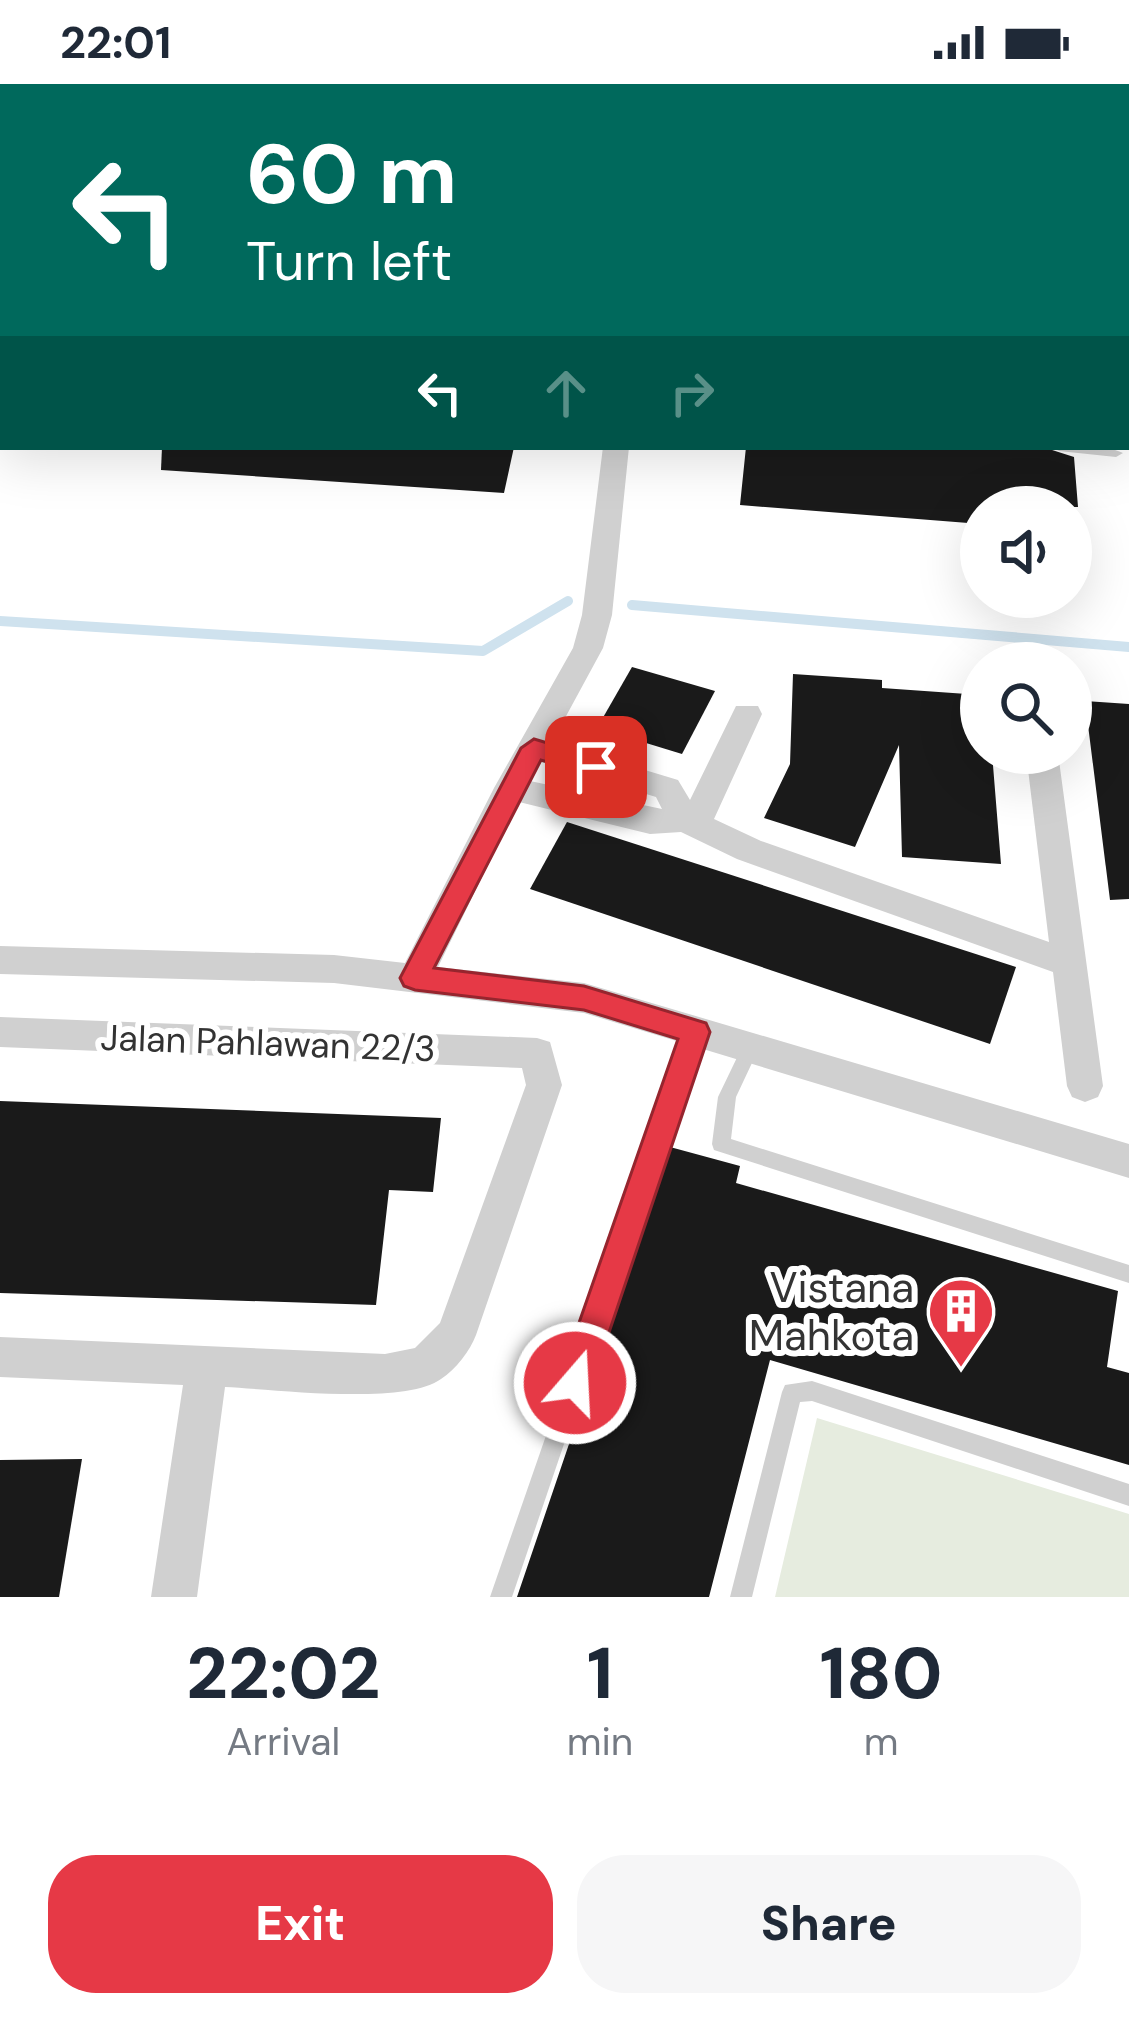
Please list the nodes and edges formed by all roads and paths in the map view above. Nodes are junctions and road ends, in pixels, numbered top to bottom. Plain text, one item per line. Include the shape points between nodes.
1 (616, 450) edge
2 (1088, 450) edge
3 (1116, 453) dead end
4 (747, 714) dead end
5 (534, 748) junction
6 (1045, 774) edge
7 (510, 788) junction
8 (689, 822) junction
9 (0, 960) edge
10 (1068, 963) junction
11 (415, 978) junction
12 (0, 1032) edge
13 (695, 1032) junction
14 (750, 1048) junction
15 (1085, 1087) dead end
16 (1129, 1161) edge
17 (1129, 1274) edge
18 (0, 1357) edge
19 (207, 1365) junction
20 (1129, 1496) edge
21 (174, 1597) edge
22 (501, 1597) edge
23 (741, 1597) edge

1 - 5 street via 588,648
2 - 3 lane
4 - 8 street
5 - 7 street
5 - 8 street via 667,788
6 - 10 street
7 - 8 street via 650,822
7 - 11 street
8 - 10 street
9 - 11 street
10 - 15 street
11 - 13 street via 584,998
12 - 19 street, Jalan Pahlawan 22/3 via 537,1053 544,1085 478,1273 456,1335 426,1366 386,1374
13 - 14 street
13 - 22 lane
14 - 16 street
14 - 17 lane via 727,1097 721,1144
18 - 19 street
19 - 21 street
20 - 23 lane via 812,1390 792,1392

